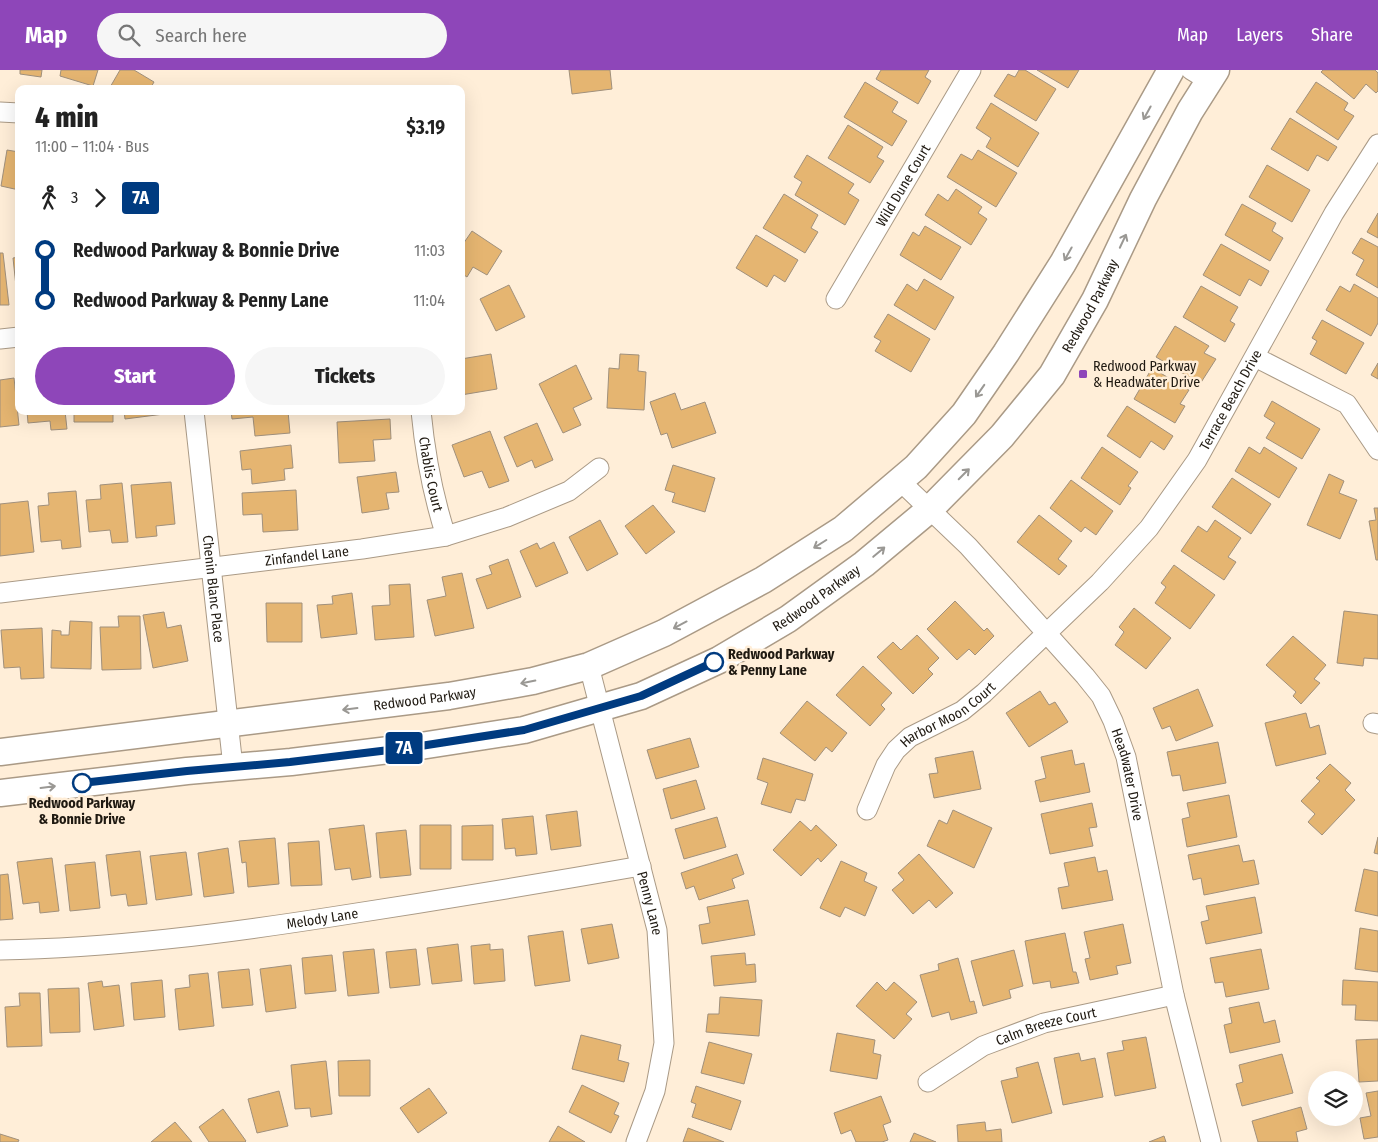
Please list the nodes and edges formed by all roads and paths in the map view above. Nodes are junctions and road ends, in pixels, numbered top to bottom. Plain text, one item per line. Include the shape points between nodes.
1 (971, 70) edge
2 (1170, 70) edge
3 (1205, 74) edge
4 (0, 112) edge
5 (15, 113) edge
6 (1375, 153) edge
7 (836, 299) dead end
8 (15, 337) edge
9 (0, 339) edge
10 (1255, 357) junction
11 (194, 415) edge
12 (422, 415) edge
13 (1378, 450) edge
14 (599, 468) dead end
15 (900, 481) junction
16 (930, 509) junction
17 (446, 536) junction
18 (210, 567) junction
19 (0, 593) edge
20 (1047, 632) junction
21 (589, 666) junction
22 (601, 708) junction
23 (227, 724) junction
24 (0, 752) edge
25 (233, 767) junction
26 (0, 793) edge
27 (867, 810) dead end
28 (641, 866) junction
29 (0, 950) edge
30 (1174, 994) junction
31 (928, 1082) dead end
32 (636, 1142) edge
33 (1211, 1142) edge

1 - 7 street, Wild Dune Court
2 -> 15 main road, Redwood Parkway via 1063,263 1006,353 964,414
16 -> 3 main road, Redwood Parkway via 1002,436 1052,375 1095,300 1190,111
4 - 5 street
6 - 10 street, Terrace Beach Drive via 1334,213
8 - 9 street
10 - 13 street via 1347,404
10 - 20 street, Terrace Beach Drive via 1197,460 1148,528 1100,582
11 - 18 street, Chenin Blanc Place
12 - 17 street, Chablis Court
14 - 17 street, Zinfandel Lane via 569,491 507,517
15 - 16 street, Headwater Drive
15 -> 21 main road, Redwood Parkway via 843,529 763,580 664,633
16 - 20 street, Headwater Drive
22 -> 16 main road, Redwood Parkway via 641,696 718,660 788,619 864,564
17 - 18 street, Zinfandel Lane
18 - 19 street, Zinfandel Lane
18 - 23 street, Chenin Blanc Place
20 - 27 street, Harbor Moon Court via 962,711 910,737 896,750
20 - 30 street, Headwater Drive via 1101,696 1126,757
21 - 22 street, Penny Lane
21 -> 23 main road, Redwood Parkway via 533,681 449,696
22 - 25 main road, Redwood Parkway via 514,731 404,748
22 - 28 street, Penny Lane
23 - 24 main road, Redwood Parkway
23 - 25 street, Chenin Blanc Place
26 -> 25 main road, Redwood Parkway
28 - 29 street, Melody Lane via 235,932 54,949
28 - 32 street, Penny Lane via 657,930 664,1043 655,1091
30 - 31 street, Calm Breeze Court via 1044,1023 983,1046
30 - 33 street, Headwater Drive

